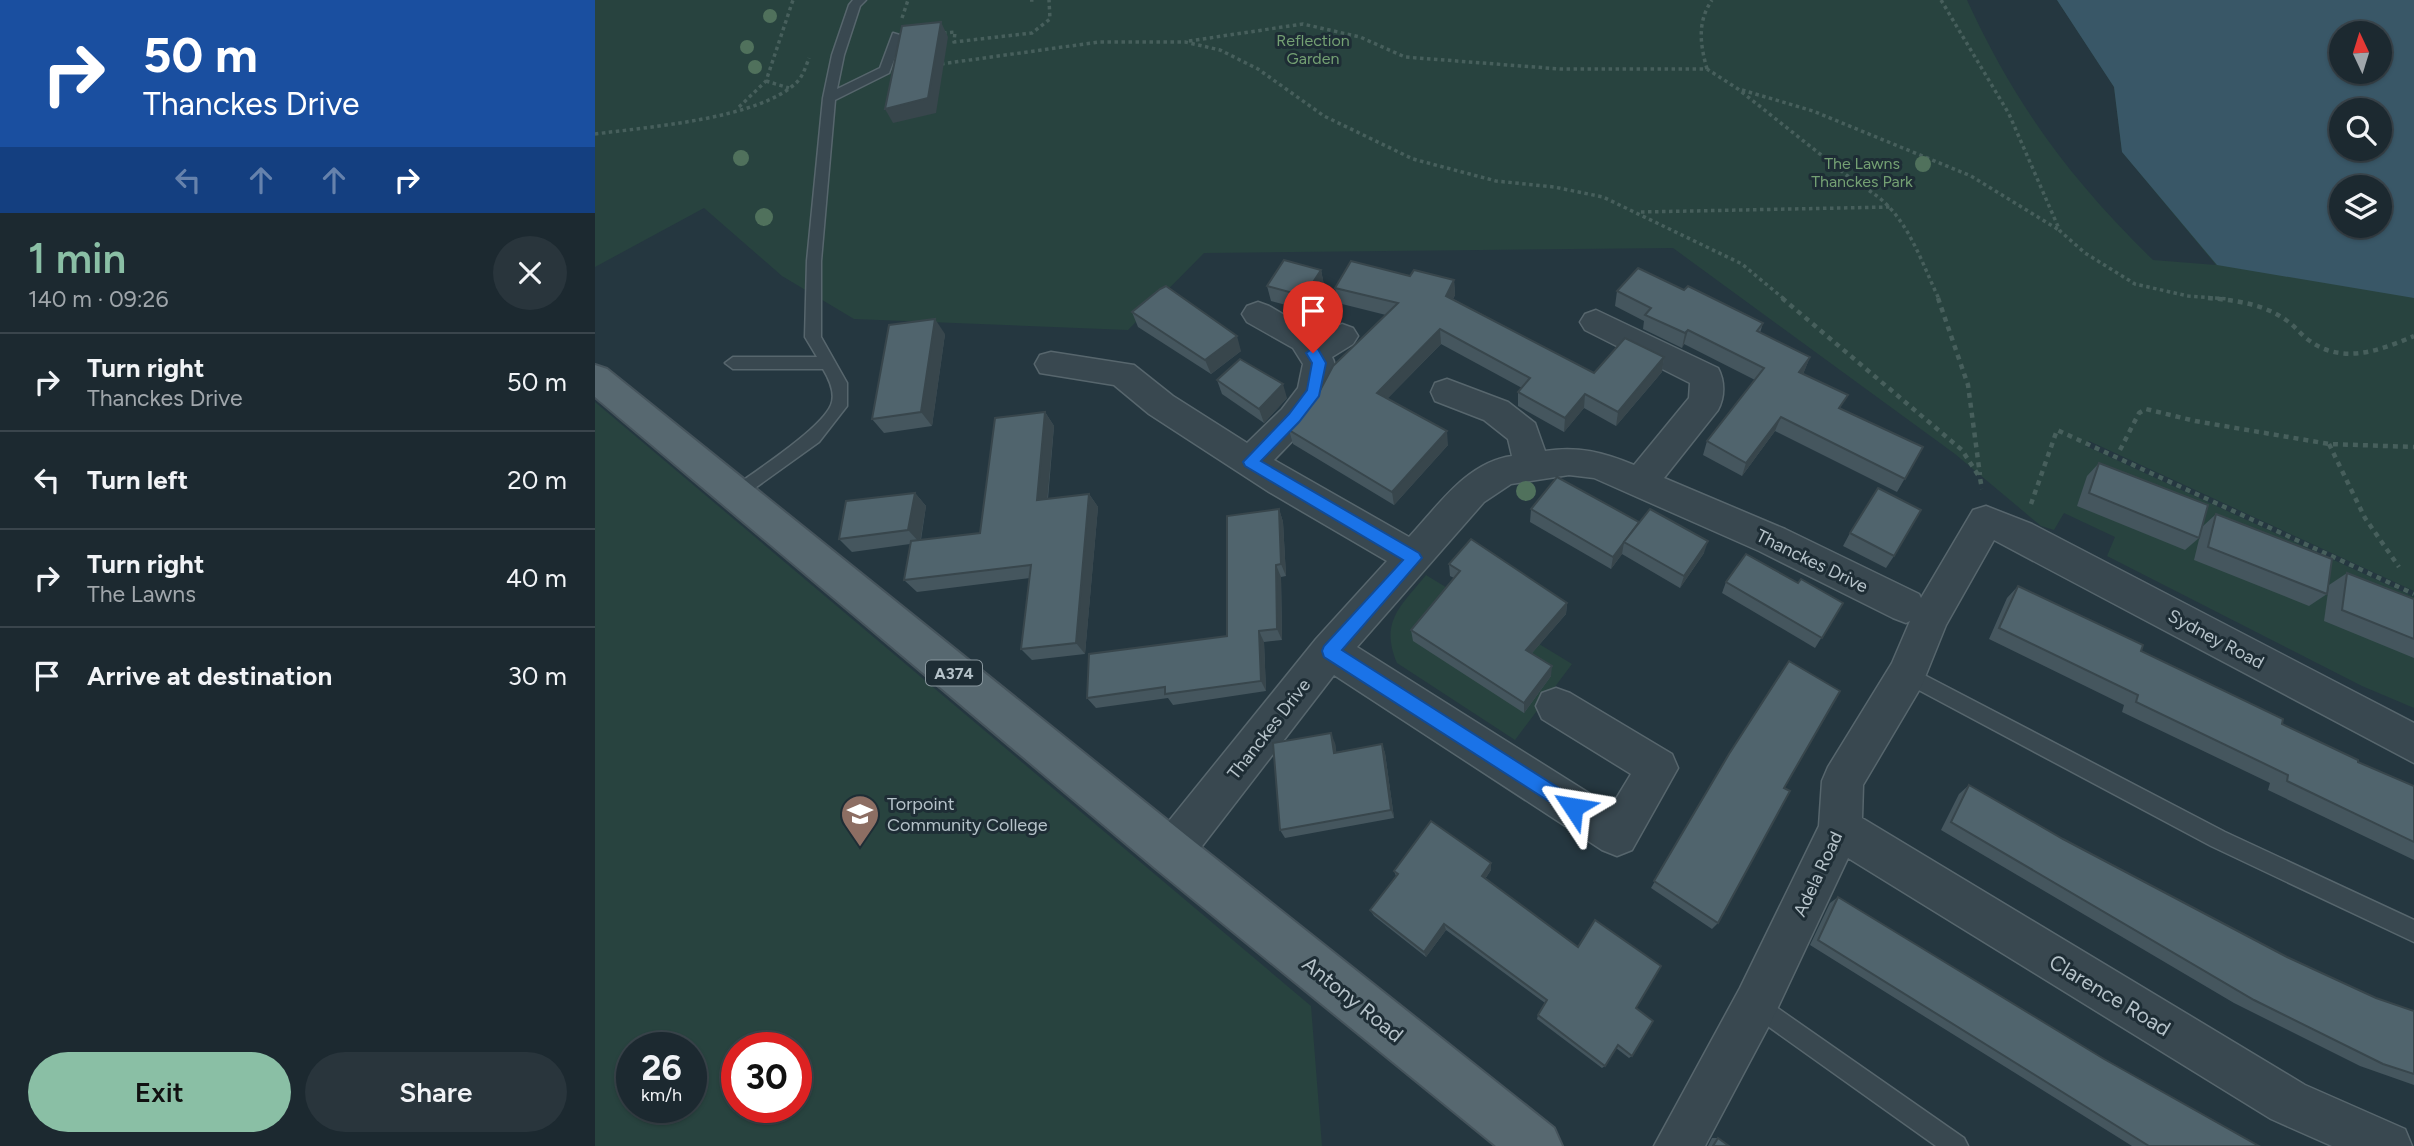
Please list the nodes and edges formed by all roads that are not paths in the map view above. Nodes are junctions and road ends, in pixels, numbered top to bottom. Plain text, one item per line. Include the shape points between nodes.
1 (860, 0) edge
2 (897, 36) edge
3 (829, 98) junction
4 (1258, 314) dead end
5 (1596, 322) dead end
6 (1342, 336) dead end
7 (1313, 353) junction
8 (733, 363) dead end
9 (826, 363) junction
10 (1051, 364) dead end
11 (595, 378) edge
12 (1447, 392) dead end
13 (1250, 462) junction
14 (1532, 465) junction
15 (1641, 482) junction
16 (737, 494) junction
17 (2002, 528) joint
18 (1414, 558) junction
19 (1906, 606) dead end
20 (1330, 651) junction
21 (1907, 674) junction
22 (1556, 706) dead end
23 (2414, 744) edge
24 (1840, 829) junction
25 (1171, 852) junction
26 (2414, 931) edge
27 (1756, 1004) junction
28 (1536, 1146) edge
29 (1678, 1146) edge
30 (1956, 1146) edge
31 (2388, 1146) edge

1 - 3 lane via 838,55
2 - 3 lane via 885,70
3 - 9 lane via 814,261 813,337
4 - 7 street via 1304,340
5 - 15 street via 1706,377 1706,401
6 - 7 street
7 - 13 street via 1319,363 1314,392
8 - 9 lane
9 - 16 lane via 839,383 839,406 813,438
10 - 13 street via 1123,374 1161,405
11 - 16 main road, A374
12 - 14 street via 1496,411 1523,432
13 - 18 street
14 - 15 street, Thanckes Drive via 1569,461 1598,465
14 - 18 street, Thanckes Drive via 1503,471 1472,492
15 - 19 street, Thanckes Drive
16 - 25 main road, A374
17 - 21 street, Adela Road via 1930,618
17 - 23 street, Sydney Road
18 - 20 street, Thanckes Drive
20 - 22 street via 1617,835 1658,768
20 - 25 street, Thanckes Drive
21 - 24 street, Adela Road via 1843,781
21 - 26 lane via 2218,839
24 - 27 street, Adela Road
24 - 31 street, Clarence Road via 2288,1102
25 - 28 main road, Antony Road / A374
27 - 29 street, Adela Road
27 - 30 lane

